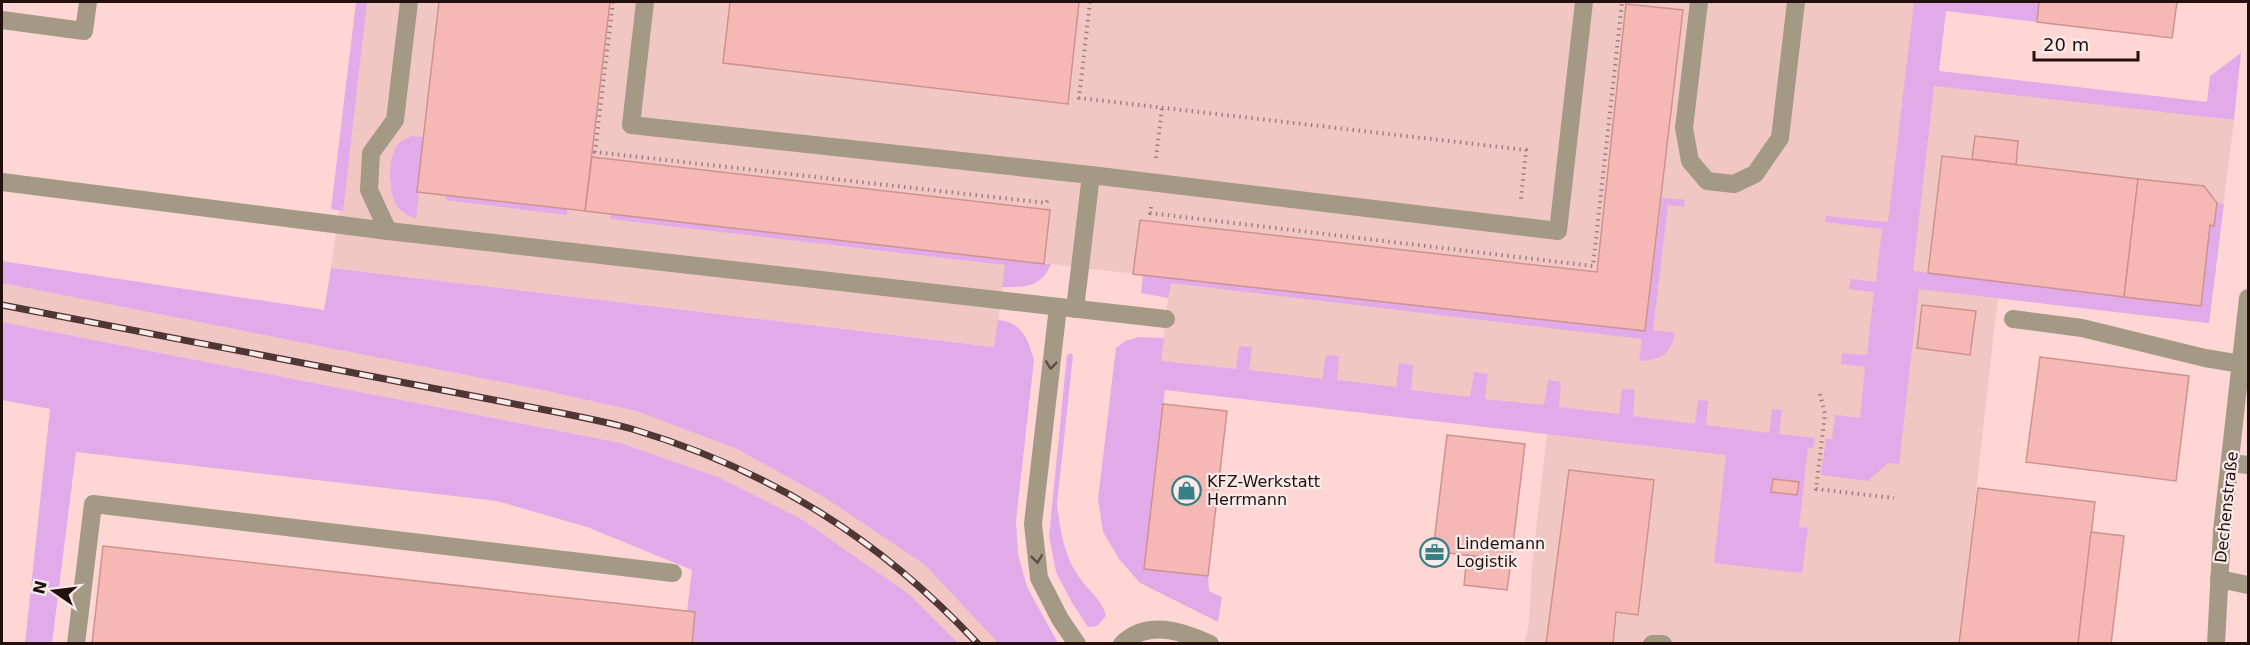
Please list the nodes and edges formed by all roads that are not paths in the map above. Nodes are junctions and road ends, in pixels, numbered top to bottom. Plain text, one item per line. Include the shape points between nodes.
1 (88, 2) edge
2 (409, 2) edge
3 (645, 2) edge
4 (1584, 2) edge
5 (1699, 2) edge
6 (1796, 2) edge
7 (2, 20) edge
8 (1092, 175) junction
9 (2, 183) edge
10 (388, 231) junction
11 (2248, 298) edge
12 (1067, 308) junction
13 (1166, 319) dead end
14 (2013, 319) dead end
15 (2241, 364) junction
16 (2239, 464) edge
17 (673, 573) dead end
18 (2219, 579) junction
19 (2248, 585) edge
20 (76, 644) edge
21 (1077, 644) edge
22 (1122, 644) edge
23 (1210, 644) edge
24 (1652, 644) edge
25 (1663, 644) edge
26 (2217, 644) edge

1 - 7 street via 84,31
2 - 10 street via 395,120 371,153 369,190
3 - 8 street via 631,126
4 - 8 street via 1558,231
5 - 6 street via 1684,128 1690,161 1707,181 1734,184 1755,174 1780,138
8 - 12 street
9 - 10 street
10 - 12 street
11 - 15 street, Dechenstraße
12 - 13 street
12 -> 21 street via 1033,524 1039,578
14 - 15 street via 2082,328
15 - 16 street, Dechenstraße
16 - 18 street, Dechenstraße
17 - 20 street via 93,504
18 - 19 street
18 - 26 street, Dechenstraße
22 - 23 street via 1141,631 1167,629
24 - 25 street

